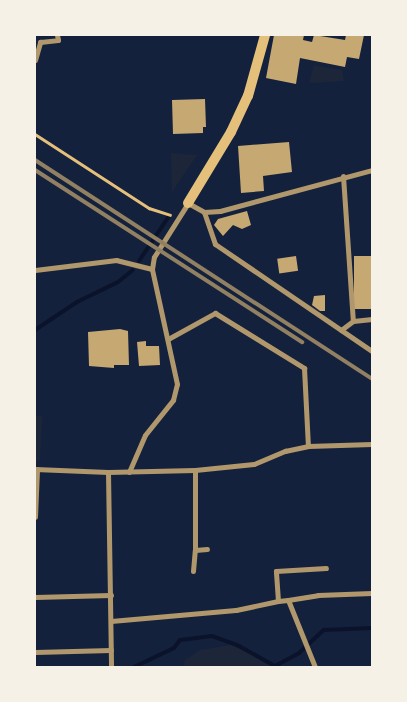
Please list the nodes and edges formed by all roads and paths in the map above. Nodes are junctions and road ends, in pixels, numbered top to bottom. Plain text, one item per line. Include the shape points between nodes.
1 (57, 35) edge
2 (264, 35) edge
3 (35, 60) edge
4 (35, 134) edge
5 (372, 170) edge
6 (343, 176) junction
7 (188, 203) junction
8 (204, 212) junction
9 (177, 220) junction
10 (152, 269) junction
11 (35, 270) edge
12 (372, 319) edge
13 (353, 321) junction
14 (342, 330) junction
15 (168, 339) junction
16 (372, 351) edge
17 (372, 444) edge
18 (308, 446) junction
19 (36, 469) edge
20 (195, 470) junction
21 (108, 472) junction
22 (129, 472) junction
23 (35, 517) edge
24 (208, 549) dead end
25 (195, 550) junction
26 (326, 568) dead end
27 (193, 571) dead end
28 (372, 593) edge
29 (111, 595) junction
30 (35, 597) edge
31 (288, 600) junction
32 (278, 601) junction
33 (111, 621) junction
34 (111, 650) junction
35 (35, 652) edge
36 (111, 667) edge
37 (315, 667) edge

1 - 3 street via 58,40 40,42
2 - 7 main road via 248,96 232,132
4 - 9 path via 149,208
5 - 6 street
6 - 8 street via 220,211
6 - 13 street
7 - 8 street
7 - 9 street
8 - 14 street via 215,244
9 - 10 street via 154,257
10 - 11 street via 116,260
10 - 15 street
12 - 13 street
13 - 14 street
14 - 16 street
15 - 18 street via 215,313 304,368
15 - 22 street via 177,384 174,400 145,434
17 - 18 street
18 - 20 street via 285,451 254,464
19 - 21 street
19 - 23 street
20 - 22 street
20 - 25 street
21 - 22 street
21 - 29 street
24 - 25 street
25 - 27 street
26 - 32 street via 276,571
28 - 31 street
29 - 30 street
29 - 33 street
31 - 32 street
31 - 37 street
32 - 33 street via 236,610
33 - 34 street
34 - 35 street
34 - 36 street

